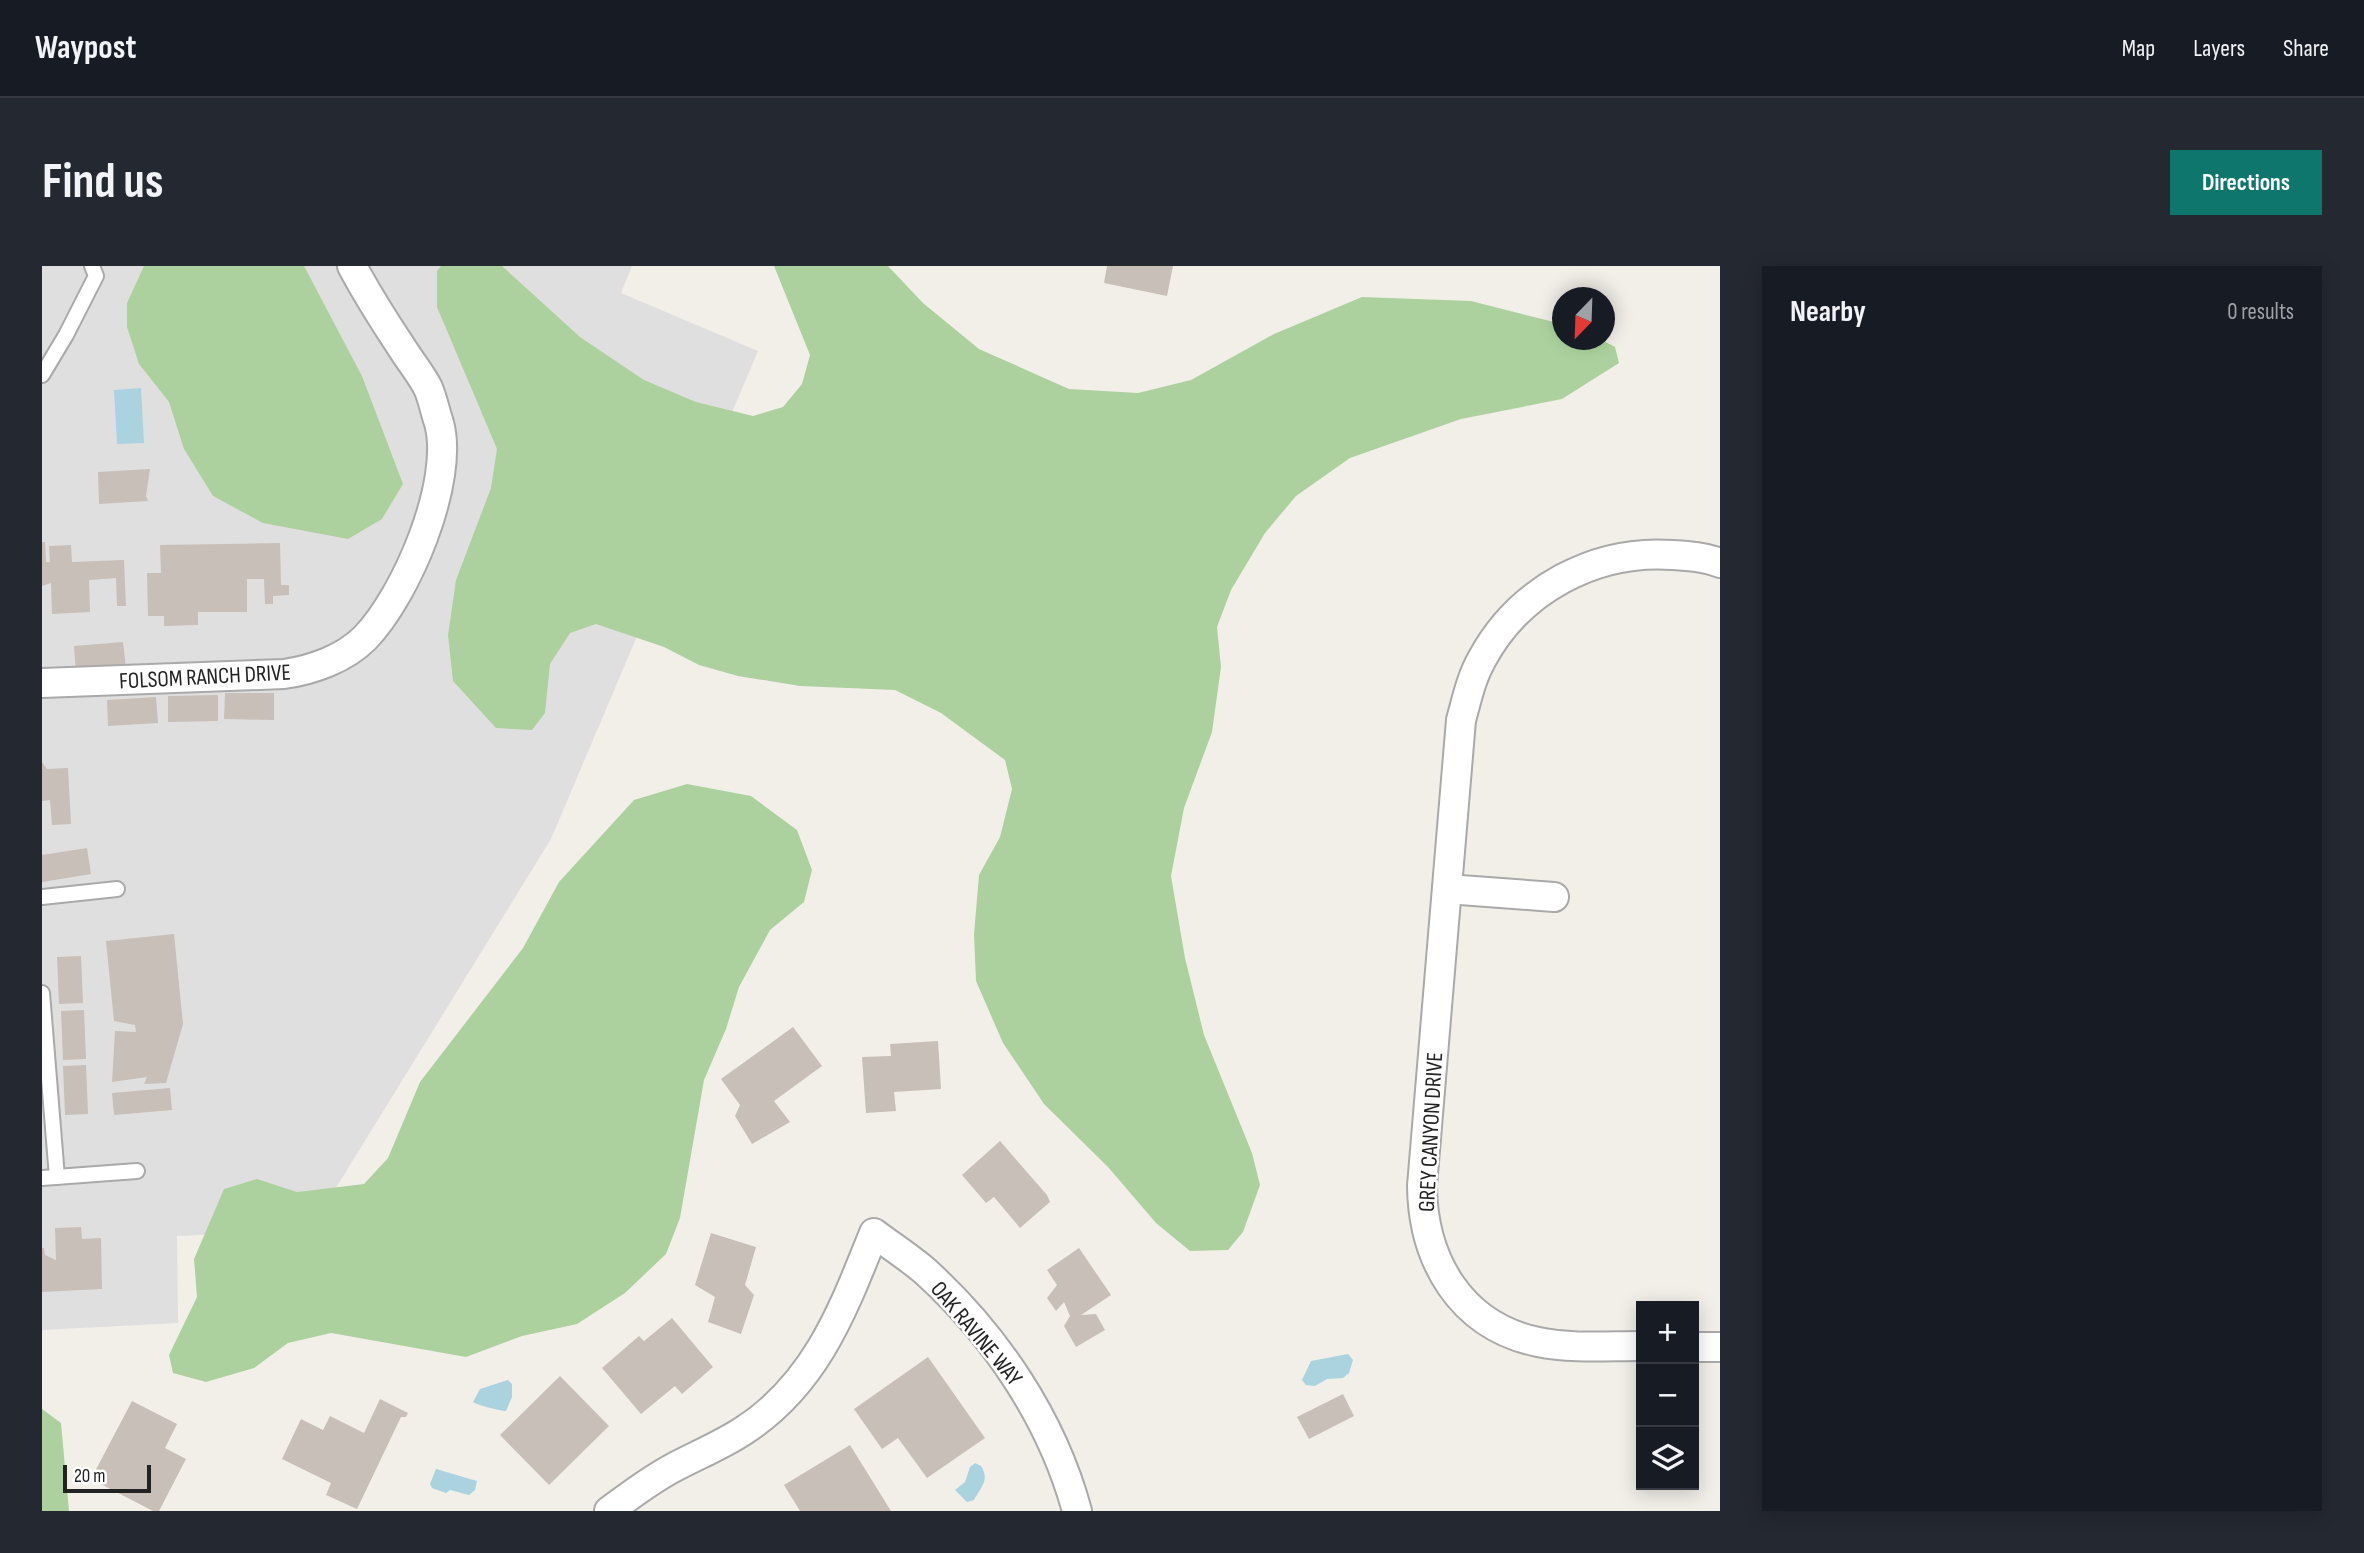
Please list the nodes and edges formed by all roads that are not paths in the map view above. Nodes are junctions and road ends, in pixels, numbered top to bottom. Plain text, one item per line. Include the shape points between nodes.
1 (92, 266) edge
2 (352, 266) edge
3 (42, 375) edge
4 (1720, 563) edge
5 (42, 684) edge
6 (117, 889) dead end
7 (1447, 889) junction
8 (42, 897) edge
9 (1553, 897) dead end
10 (42, 993) edge
11 (137, 1171) dead end
12 (49, 1177) edge
13 (1636, 1346) edge
14 (1699, 1347) edge
15 (1720, 1347) edge
16 (609, 1511) edge
17 (1077, 1511) edge

1 - 3 lane via 96,276
2 - 5 street, FOLSOM RANCH DRIVE via 428,388 443,453 435,504 387,612 363,640 307,670
4 - 7 street, GREY CANYON DRIVE via 1653,553 1611,559 1552,583 1519,609 1492,641 1472,679 1461,720
6 - 8 lane
7 - 9 street
7 - 13 street, GREY CANYON DRIVE via 1423,1186 1433,1255 1474,1311 1513,1334 1559,1346
10 - 12 lane
11 - 12 lane
14 - 15 street
16 - 17 street, OAK RAVINE WAY via 642,1486 745,1430 792,1389 829,1338 874,1233 962,1307 1001,1355 1054,1446

